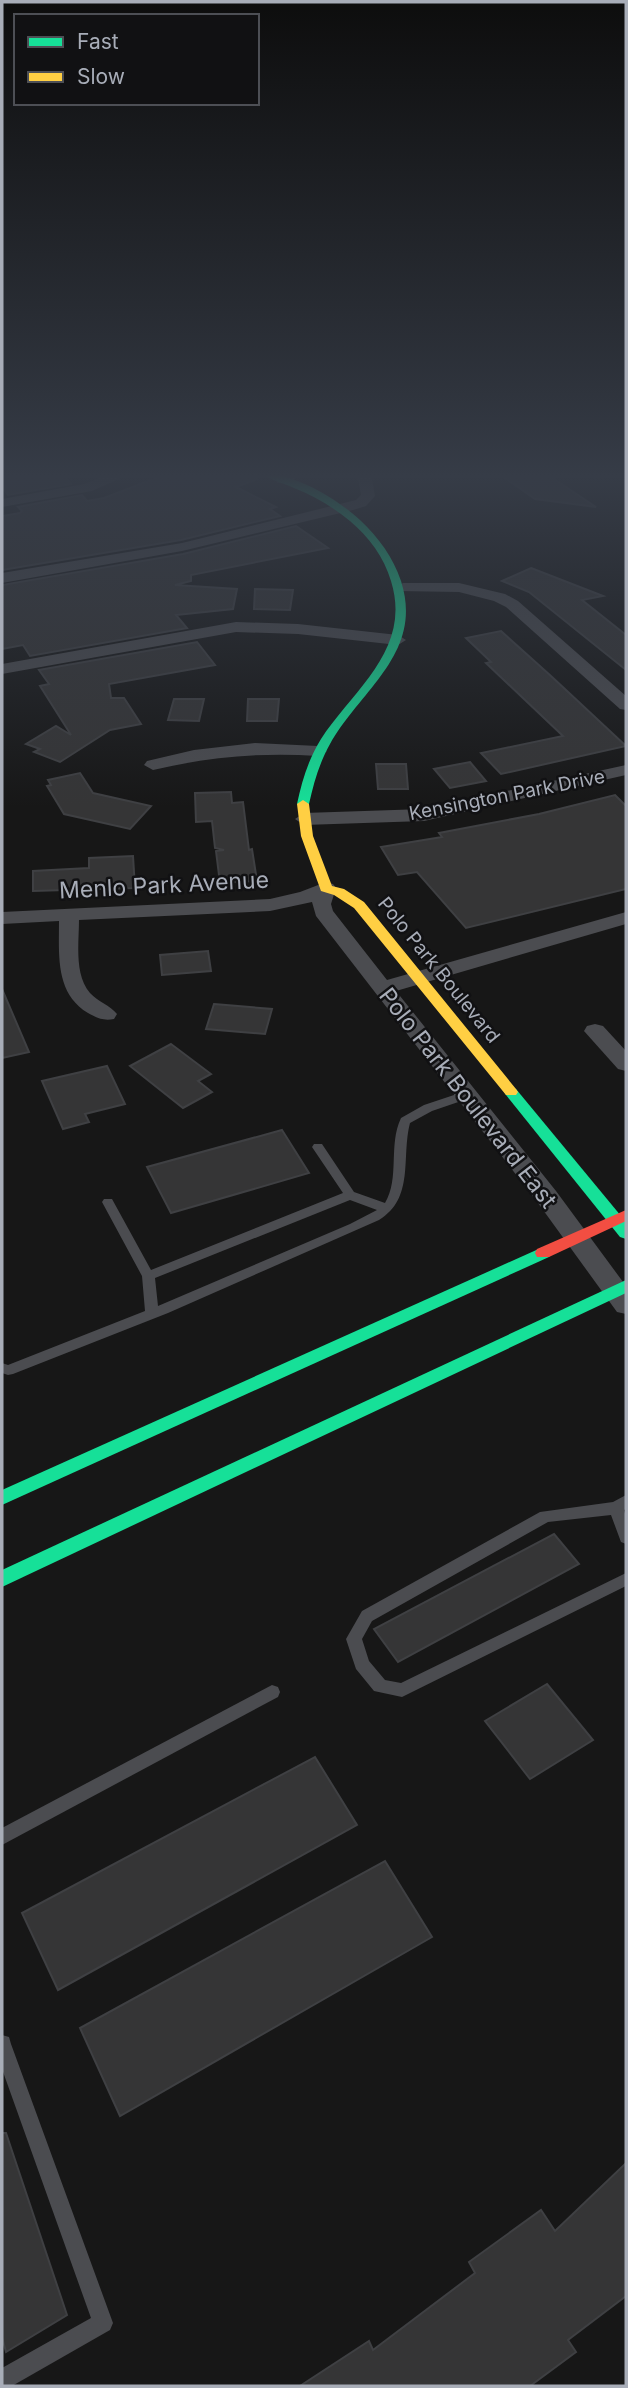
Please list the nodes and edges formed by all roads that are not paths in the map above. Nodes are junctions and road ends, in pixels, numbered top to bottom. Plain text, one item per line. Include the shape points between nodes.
1 (401, 584) edge
2 (403, 588) junction
3 (398, 640) junction
4 (2, 669) edge
5 (626, 705) edge
6 (318, 751) junction
7 (153, 765) dead end
8 (626, 771) edge
9 (304, 820) junction
10 (326, 888) junction
11 (282, 903) junction
12 (323, 912) junction
13 (69, 915) junction
14 (2, 918) edge
15 (626, 918) edge
16 (418, 978) junction
17 (382, 988) junction
18 (106, 1014) dead end
19 (595, 1031) dead end
20 (626, 1065) edge
21 (505, 1083) junction
22 (466, 1095) junction
23 (318, 1147) dead end
24 (350, 1195) junction
25 (108, 1202) dead end
26 (387, 1209) junction
27 (621, 1217) edge
28 (626, 1233) edge
29 (577, 1238) junction
30 (148, 1276) junction
31 (623, 1294) edge
32 (152, 1313) junction
33 (2, 1368) edge
34 (2, 1498) edge
35 (621, 1504) edge
36 (626, 1538) edge
37 (2, 1579) edge
38 (626, 1579) edge
39 (272, 1692) dead end
40 (2, 1838) edge
41 (2, 2044) edge
42 (2, 2380) edge

1 - 2 main road
2 - 3 main road via 405,612
2 - 5 street via 463,588 500,596
3 - 4 street via 236,627
3 - 6 main road via 384,667 341,716
6 - 7 street via 239,748
6 - 9 main road via 307,779
8 - 9 street, Kensington Park Drive via 424,815
9 - 10 main road via 310,852
10 - 11 street, Menlo Park Avenue
10 - 12 street
10 - 16 main road, Polo Park Boulevard via 359,905
11 - 12 street
11 - 13 street, Menlo Park Avenue
12 - 17 street, Polo Park Boulevard East
13 - 14 street, Menlo Park Avenue
13 - 18 street via 74,989 92,1008
15 - 16 street
16 - 17 street
16 - 21 main road, Polo Park Boulevard
17 - 22 street, Polo Park Boulevard East
19 - 20 street
21 - 22 street
21 - 27 main road, Polo Park Boulevard
22 - 26 lane via 405,1121 399,1137 397,1189
22 - 29 street, Polo Park Boulevard East
23 - 24 lane
24 - 26 lane
24 - 30 lane
25 - 30 lane
26 - 32 lane
27 - 28 main road, Polo Park Boulevard
27 - 29 main road
29 - 31 street, Polo Park Boulevard East
29 - 34 main road
30 - 32 lane
31 - 37 main road
32 - 33 lane via 47,1356
35 - 36 lane
35 - 38 lane via 545,1516 367,1616 354,1639 362,1664 380,1686 402,1690
39 - 40 lane
41 - 42 lane via 103,2323

